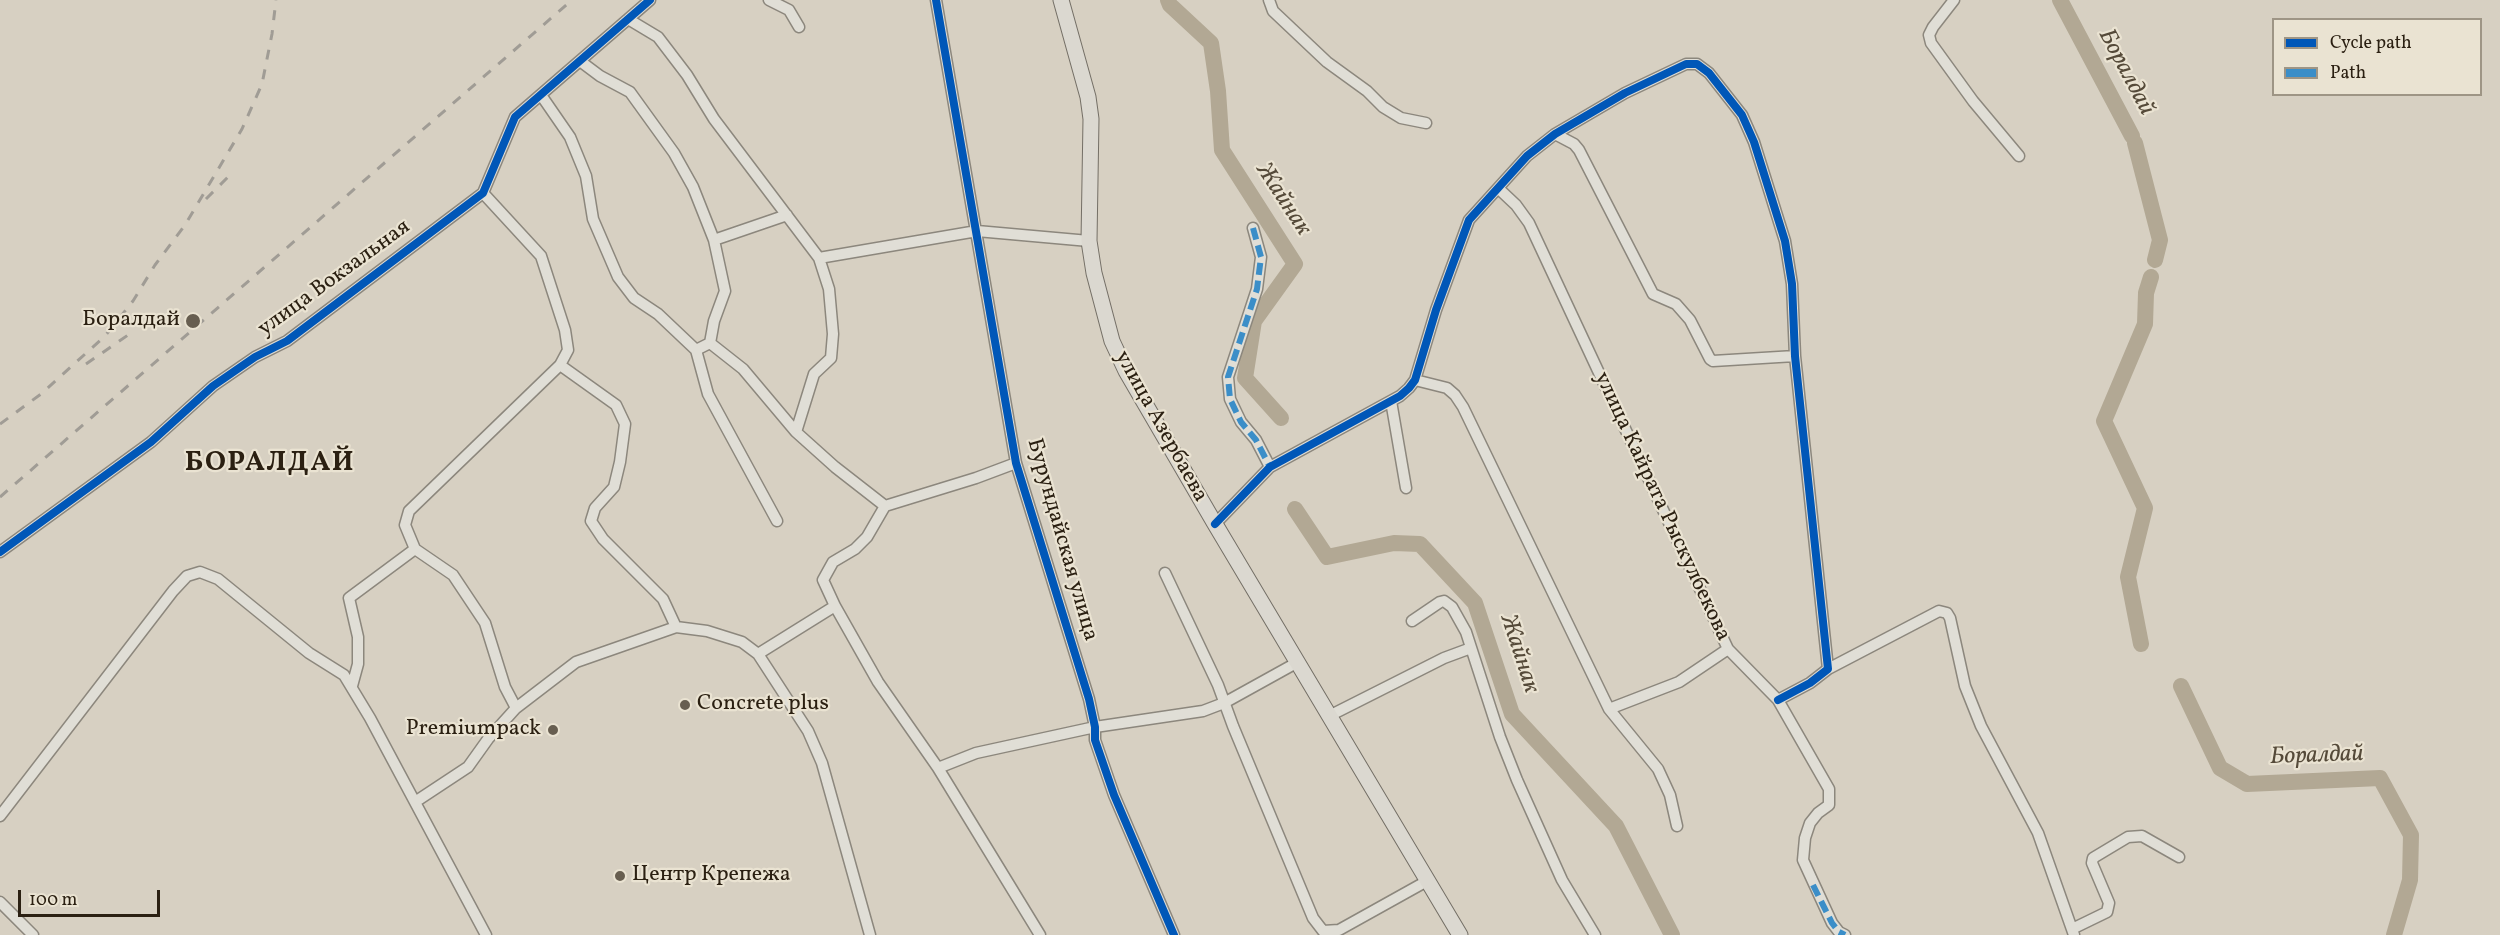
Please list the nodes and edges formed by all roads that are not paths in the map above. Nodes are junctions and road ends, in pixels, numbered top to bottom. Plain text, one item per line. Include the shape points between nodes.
1 (650, 0) edge
2 (769, 0) edge
3 (936, 0) edge
4 (1061, 0) edge
5 (1269, 0) edge
6 (1954, 0) edge
7 (628, 19) junction
8 (799, 27) dead end
9 (580, 61) junction
10 (541, 95) junction
11 (1426, 123) dead end
12 (1555, 134) junction
13 (2019, 156) dead end
14 (1499, 189) junction
15 (483, 194) junction
16 (787, 215) junction
17 (1253, 228) dead end
18 (977, 231) junction
19 (714, 240) junction
20 (1089, 241) junction
21 (819, 258) junction
22 (710, 343) junction
23 (696, 350) junction
24 (1795, 356) junction
25 (560, 365) junction
26 (1415, 380) junction
27 (1391, 400) junction
28 (796, 432) junction
29 (1016, 463) junction
30 (1270, 467) junction
31 (1406, 488) dead end
32 (885, 506) junction
33 (777, 521) dead end
34 (1215, 524) junction
35 (415, 549) junction
36 (0, 552) edge
37 (1165, 573) dead end
38 (835, 606) junction
39 (1412, 621) dead end
40 (676, 627) junction
41 (1471, 648) junction
42 (1728, 650) junction
43 (758, 654) junction
44 (1298, 662) junction
45 (1828, 669) junction
46 (352, 686) junction
47 (1778, 700) junction
48 (1224, 703) junction
49 (516, 708) junction
50 (1609, 709) junction
51 (1330, 715) junction
52 (1095, 727) junction
53 (938, 768) junction
54 (416, 802) junction
55 (0, 816) edge
56 (1677, 826) dead end
57 (2179, 856) dead end
58 (1427, 881) junction
59 (0, 902) edge
60 (1341, 932) edge
61 (2073, 932) edge
62 (33, 935) edge
63 (486, 935) edge
64 (870, 935) edge
65 (1040, 935) edge
66 (1174, 935) edge
67 (1460, 935) edge
68 (1595, 935) edge
69 (1845, 935) edge

1 - 7 street
2 - 8 street via 789,10
3 - 18 street, Бурундайская улица
4 - 20 main road, улица Азербаева via 1091,119
5 - 11 street via 1273,11 1383,108 1401,118
6 - 13 street via 1933,27 1931,43
7 - 9 street
7 - 16 street via 658,37
9 - 10 street
9 - 19 street via 630,92 648,115 693,187
10 - 15 street via 514,117
10 - 23 street via 570,137 586,176 593,219 618,277 634,298 658,314
12 - 14 street via 1527,156
12 - 24 street via 1579,150 1653,294 1676,304 1690,320 1710,359
12 - 24 street via 1625,93 1686,64 1697,64 1709,73 1742,115 1785,240 1792,284
14 - 26 street via 1469,220
14 - 42 street, улица Кайрата Рыскулбекова via 1529,223
15 - 25 street via 541,256 565,330 568,350
15 - 36 street, улица Вокзальная via 287,341 213,386 151,442
16 - 19 street
16 - 21 street
17 - 30 street via 1261,257 1257,289 1228,377 1230,399
18 - 20 street
18 - 21 street
18 - 29 street, Бурундайская улица
19 - 22 street via 725,291
20 - 34 main road, улица Азербаева via 1112,341
21 - 28 street via 829,289 831,358 814,374
22 - 23 street
22 - 28 street via 743,369
23 - 33 street via 708,394
24 - 45 street
25 - 35 street via 409,511 405,525
25 - 40 street via 616,405 625,423 614,488 595,508 591,521 603,539 663,598
26 - 27 street
26 - 50 street via 1447,388 1463,407
27 - 30 street
27 - 31 street
28 - 32 street
29 - 32 street
29 - 52 street, Бурундайская улица
30 - 34 street
32 - 38 street via 867,537 833,562 823,580
34 - 44 main road, улица Азербаева
35 - 46 street via 349,598 358,646
35 - 49 street via 453,575 485,623 505,687
37 - 48 street
38 - 43 street
38 - 53 street via 878,682
39 - 41 street via 1444,601 1452,607
40 - 43 street via 708,631 742,642
40 - 49 street via 576,662
41 - 51 street
41 - 68 street via 1517,780 1562,880
42 - 47 street
42 - 50 street, улица Кайрата Рыскулбекова via 1679,682
43 - 64 street via 808,731 822,763
44 - 48 street
44 - 51 main road, улица Азербаева
45 - 47 street
45 - 61 street via 1939,611 1947,613 1965,686 1981,726 2038,833
46 - 54 street
46 - 55 street via 344,675 309,653 218,579 200,572 187,576
47 - 69 street via 1829,789 1830,805 1810,823 1803,860 1832,923
48 - 52 street via 1203,711
48 - 60 street via 1313,918 1323,931
49 - 54 street via 468,767
50 - 56 street via 1658,769 1670,795
51 - 58 main road, улица Азербаева
52 - 53 street via 976,753
52 - 66 street, Бурундайская улица via 1095,740 1114,795
53 - 65 street
54 - 63 street
57 - 61 street via 2142,836 2128,837 2093,858 2109,903 2107,912
58 - 60 street
58 - 67 main road, улица Азербаева
59 - 62 street

